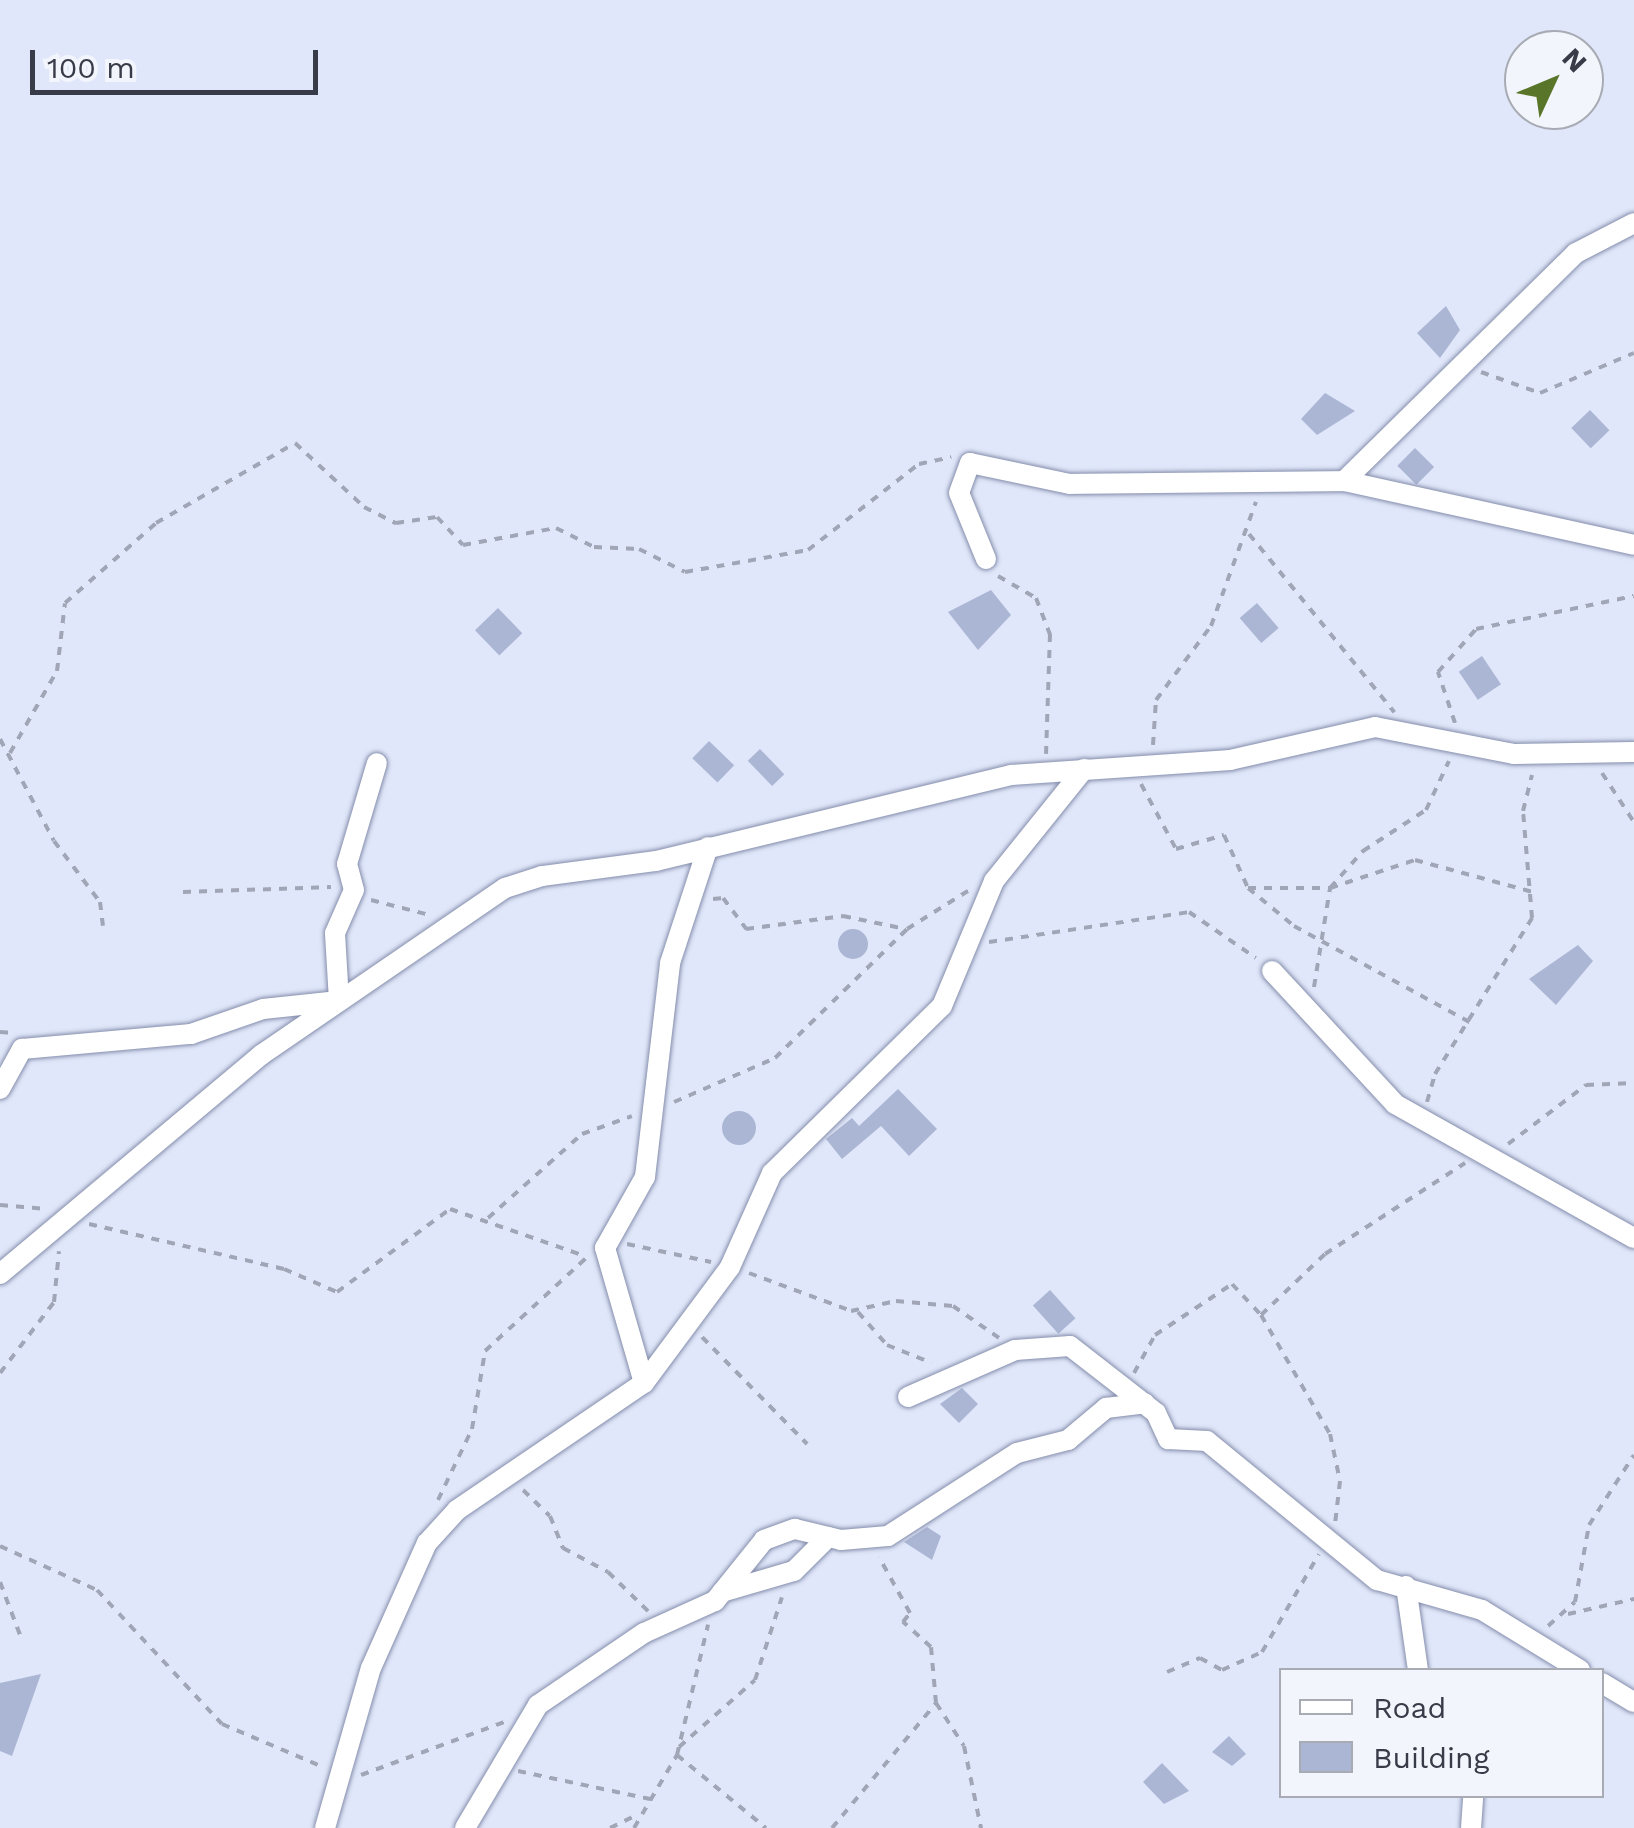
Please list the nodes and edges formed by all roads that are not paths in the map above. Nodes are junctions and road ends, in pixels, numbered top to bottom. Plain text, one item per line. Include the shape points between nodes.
1 (1634, 223) edge
2 (1344, 481) junction
3 (1634, 546) edge
4 (986, 560) road end
5 (1634, 752) edge
6 (377, 763) dead end
7 (1084, 769) junction
8 (708, 846) junction
9 (1272, 970) road end
10 (339, 1001) junction
11 (0, 1089) edge
12 (1634, 1238) edge
13 (0, 1274) edge
14 (644, 1383) junction
15 (908, 1396) dead end
16 (1138, 1397) junction
17 (828, 1537) junction
18 (1406, 1586) junction
19 (718, 1597) junction
20 (1418, 1668) edge
21 (1577, 1668) edge
22 (1604, 1684) edge
23 (1634, 1702) edge
24 (1472, 1798) edge
25 (325, 1828) edge
26 (465, 1828) edge
27 (1471, 1828) edge

1 - 2 street via 1576,253
2 - 3 street
2 - 4 street via 1070,484 970,462 959,493
5 - 7 street via 1541,754 1406,728 1145,767
6 - 10 street via 348,864 354,890 336,934
7 - 8 street via 1046,771
7 - 14 street via 994,881 924,1027 772,1173 730,1266
8 - 10 street via 542,876 469,912
8 - 14 street via 688,899 648,1113 645,1177 600,1252
9 - 12 street via 1395,1104
10 - 11 street via 263,1009 190,1034 22,1048
10 - 13 street via 261,1055
14 - 25 street via 427,1543 371,1668
15 - 16 street via 963,1380 1014,1350 1070,1346
16 - 17 street via 1106,1408 1068,1440 1017,1453 868,1540
16 - 18 street via 1168,1440 1207,1440 1377,1580
17 - 19 street via 785,1575
17 - 19 street via 795,1530 764,1540
18 - 20 street
18 - 21 street via 1482,1610
19 - 26 street via 666,1622 538,1705
22 - 23 street
24 - 27 street

